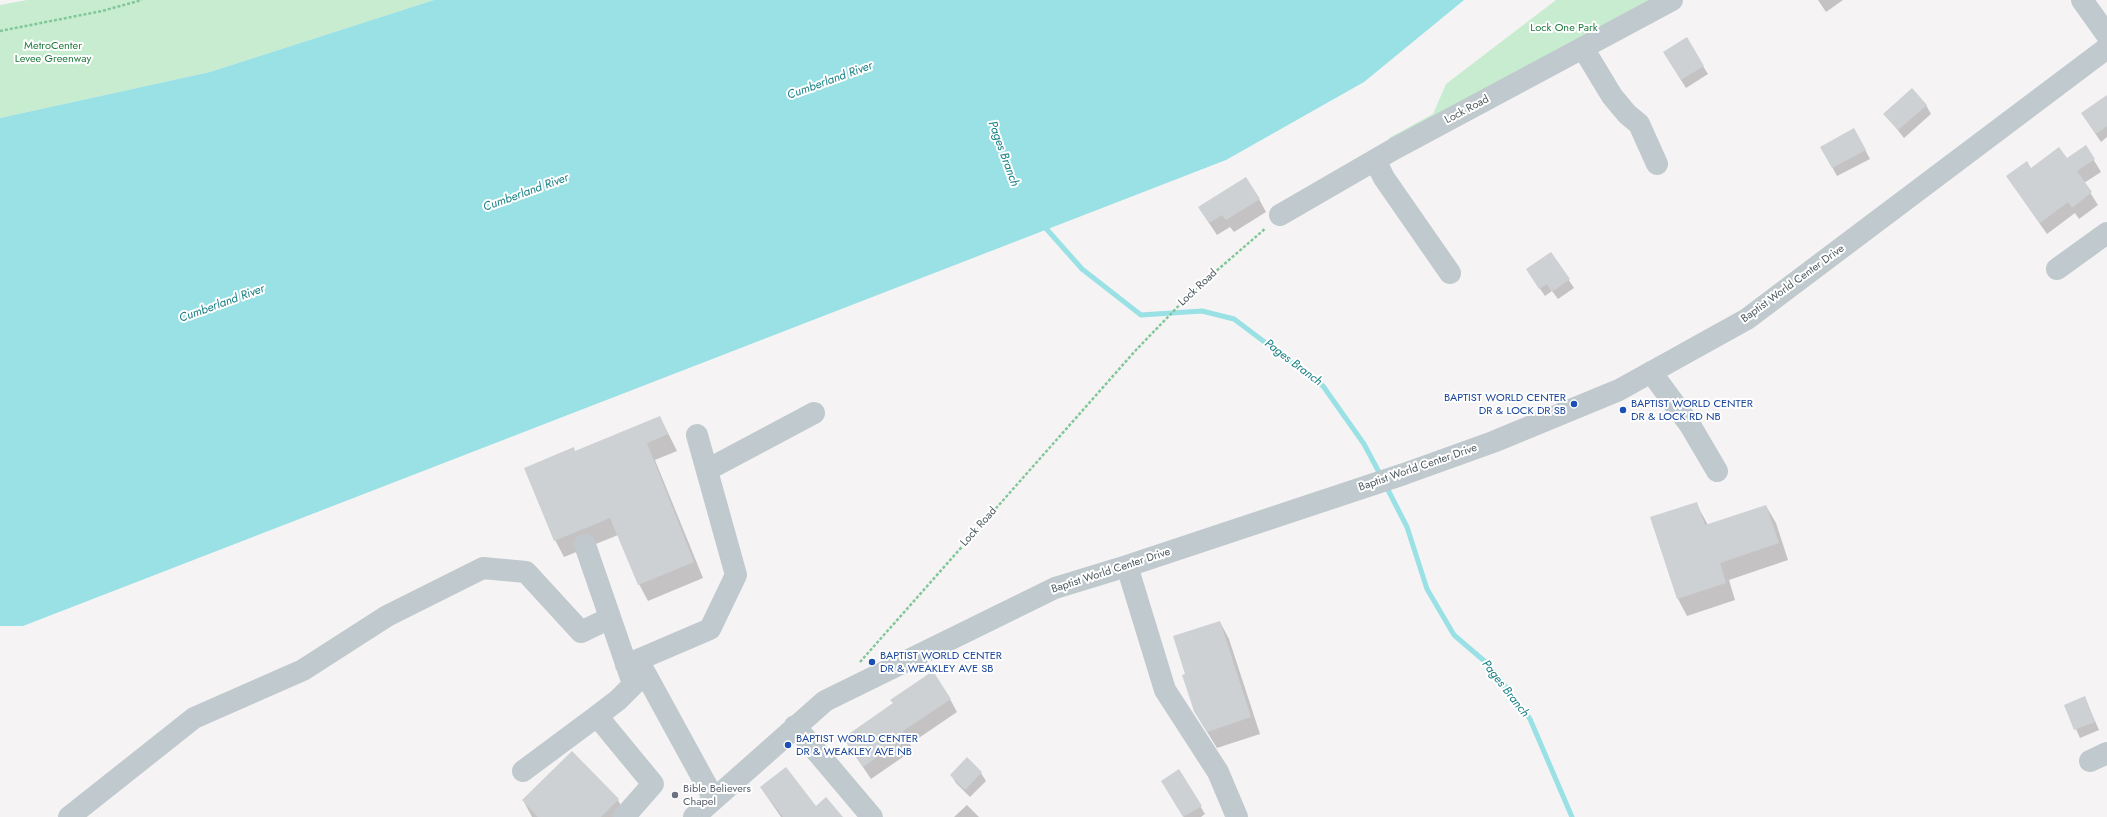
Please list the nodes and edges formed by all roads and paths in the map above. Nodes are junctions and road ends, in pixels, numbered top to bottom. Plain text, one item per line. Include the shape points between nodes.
1 (142, 0) edge
2 (1672, 0) edge
3 (2082, 0) edge
4 (0, 31) edge
5 (2107, 35) edge
6 (1583, 48) junction
7 (2107, 48) edge
8 (1375, 160) junction
9 (1657, 164) dead end
10 (1280, 216) joint
11 (2107, 233) edge
12 (2057, 269) dead end
13 (1450, 273) dead end
14 (1652, 372) junction
15 (814, 412) dead end
16 (697, 435) dead end
17 (707, 470) junction
18 (1718, 471) dead end
19 (585, 545) dead end
20 (1127, 566) junction
21 (610, 618) junction
22 (626, 665) junction
23 (855, 667) dead end
24 (633, 685) junction
25 (598, 716) junction
26 (794, 726) junction
27 (523, 771) dead end
28 (714, 799) junction
29 (68, 817) edge
30 (624, 817) edge
31 (694, 817) edge
32 (872, 817) edge
33 (1237, 817) edge

1 - 4 path via 102,11
2 - 6 street, Lock Road
3 - 5 street
6 - 8 street, Lock Road
6 - 9 street via 1612,96 1639,124
7 - 14 street, Baptist World Center Drive via 1747,318
8 - 10 street, Lock Road
8 - 13 street via 1384,178
10 - 23 path, Lock Road via 1193,290 1136,350
11 - 12 street
14 - 18 street via 1690,425
14 - 20 street, Baptist World Center Drive via 1618,390 1493,442
15 - 17 street
16 - 17 street
17 - 22 street via 736,575 710,629
19 - 21 street
20 - 26 street, Baptist World Center Drive via 1055,588 825,701
20 - 33 street via 1165,690 1218,772
21 - 22 street
21 - 29 street via 581,632 526,572 483,568 387,616 303,670 194,718
22 - 24 street
24 - 25 street
24 - 28 street via 645,673
25 - 27 street
25 - 30 street via 653,784
26 - 28 street, Baptist World Center Drive
26 - 32 street
28 - 31 street, Baptist World Center Drive

